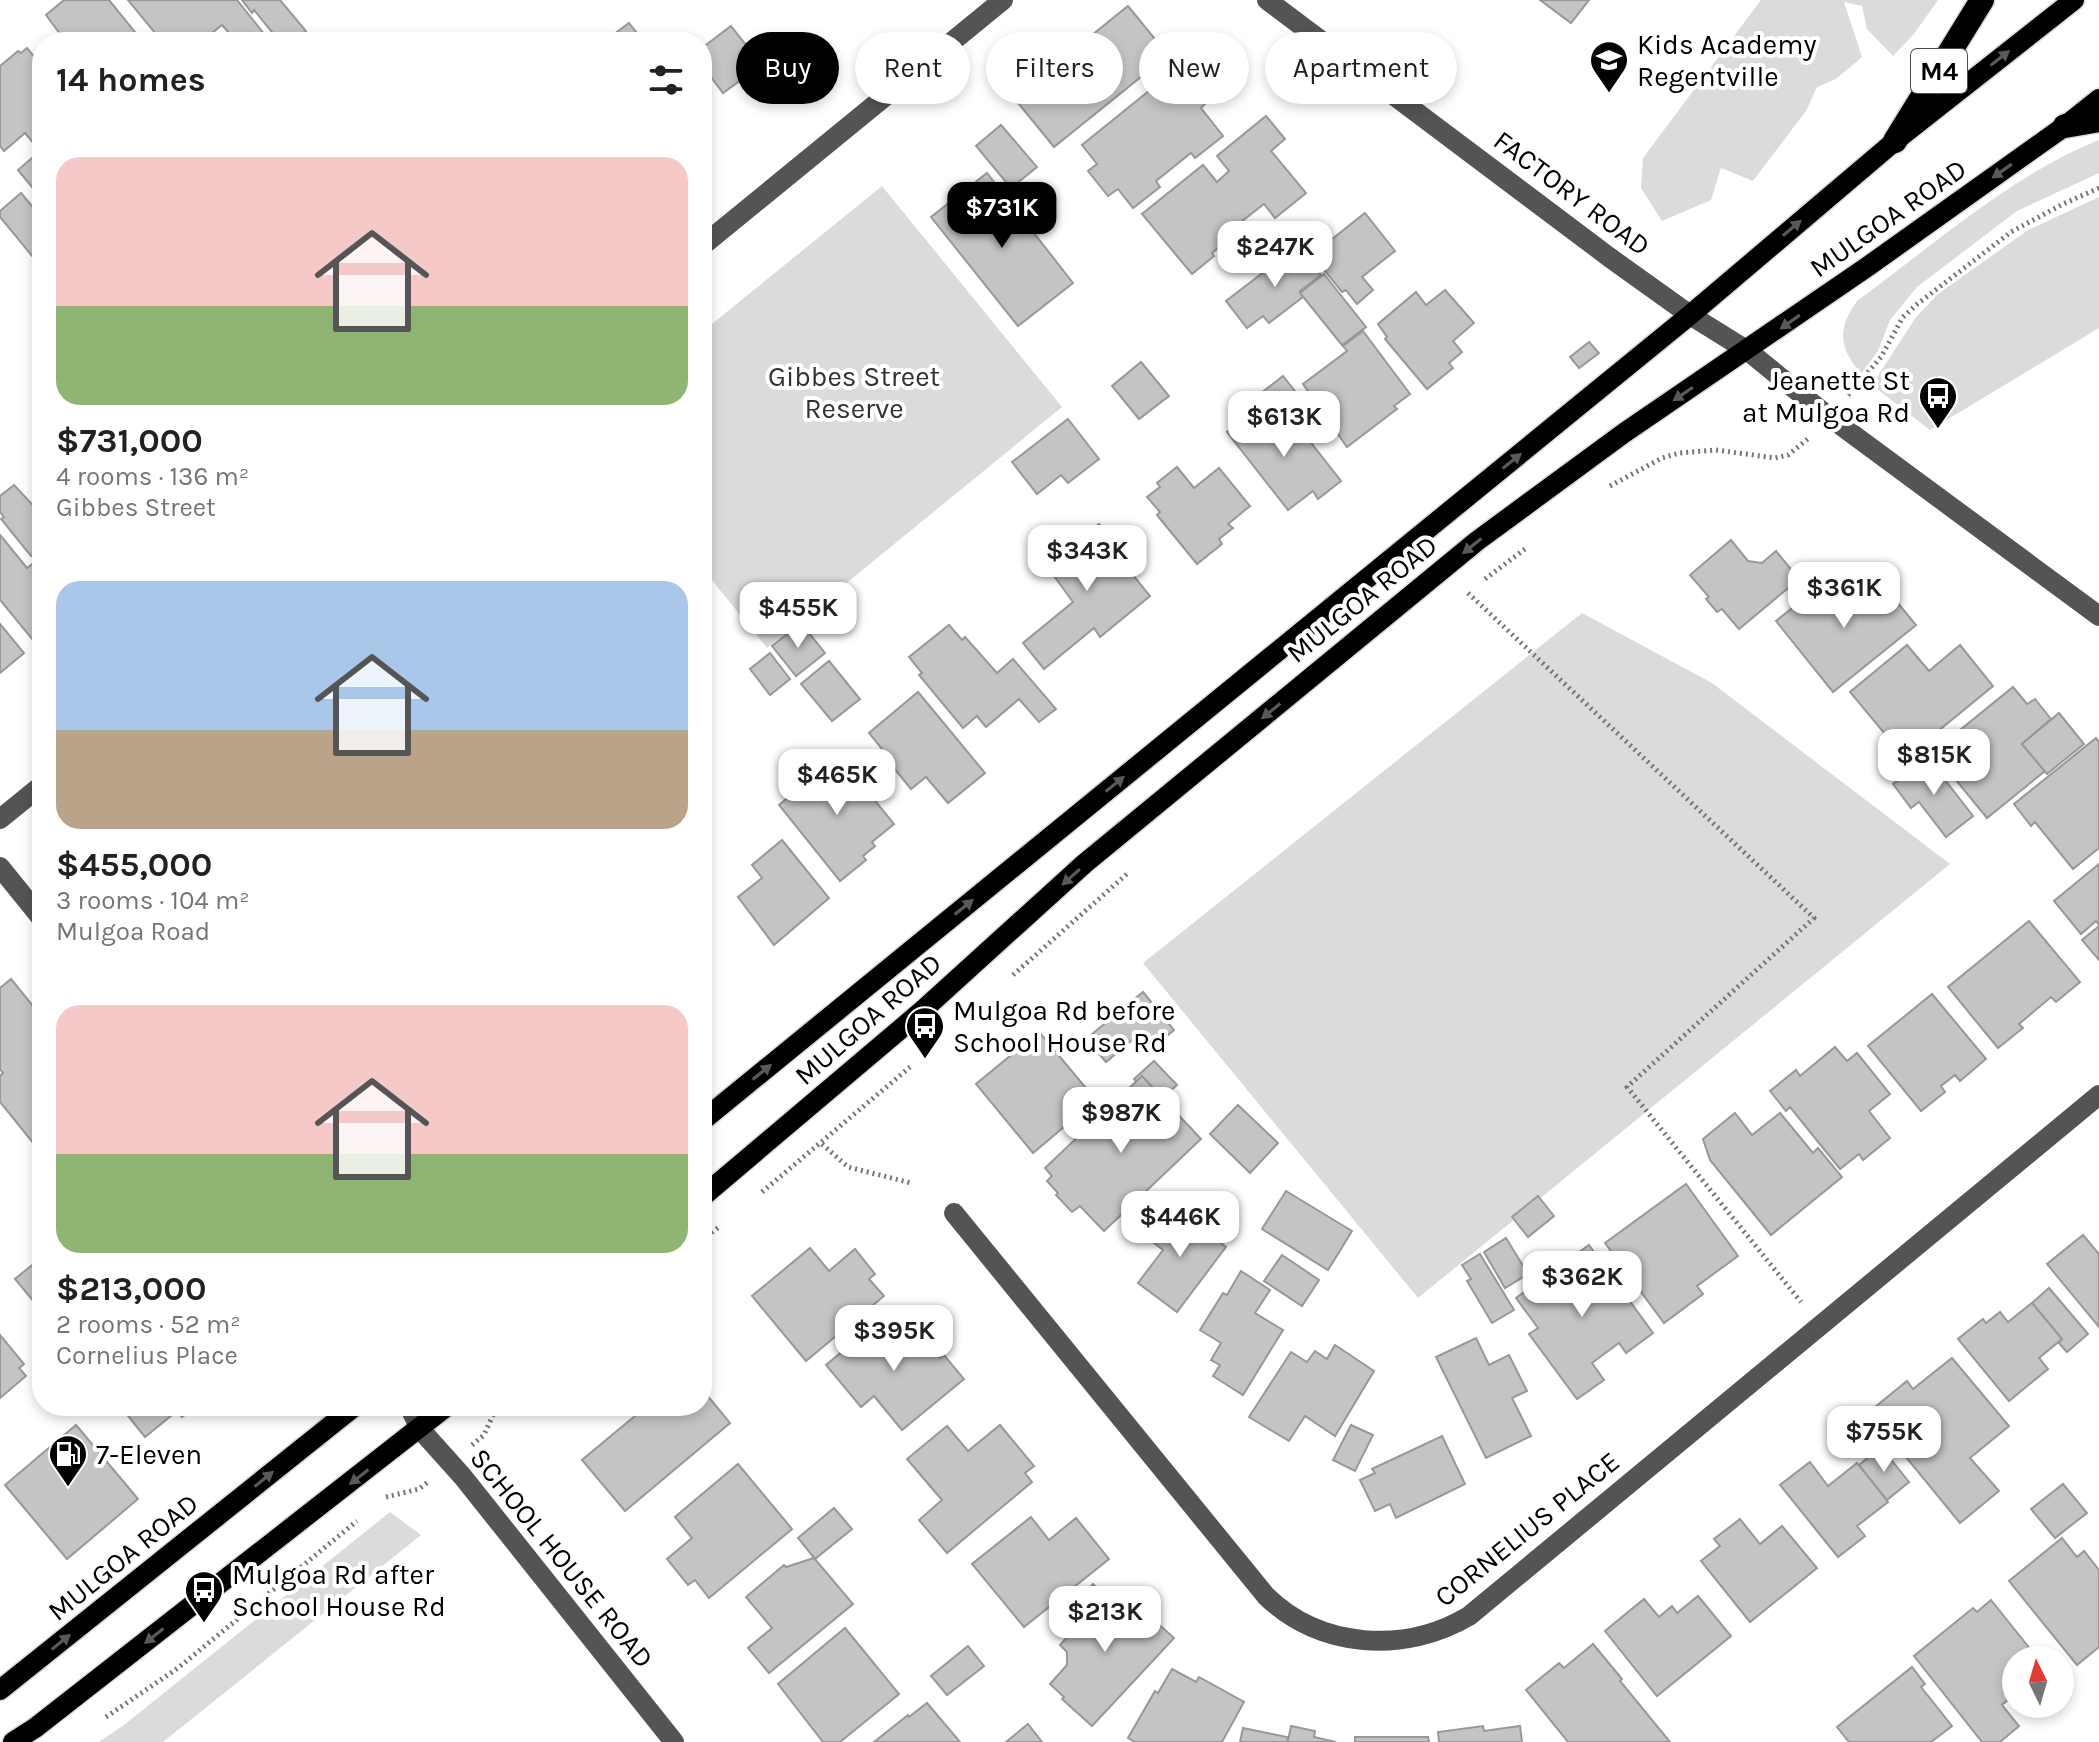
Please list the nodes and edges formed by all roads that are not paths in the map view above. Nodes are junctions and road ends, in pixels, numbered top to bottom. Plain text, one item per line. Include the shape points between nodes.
1 (1003, 0) edge
2 (1267, 0) edge
3 (1982, 0) edge
4 (2074, 0) edge
5 (2099, 99) edge
6 (2099, 120) edge
7 (2065, 126) junction
8 (1895, 141) junction
9 (712, 238) edge
10 (1690, 315) junction
11 (1748, 351) junction
12 (2099, 616) edge
13 (32, 793) edge
14 (0, 819) edge
15 (0, 867) edge
16 (32, 907) edge
17 (2099, 1095) edge
18 (712, 1113) edge
19 (712, 1189) edge
20 (954, 1213) dead end
21 (342, 1416) edge
22 (414, 1416) edge
23 (435, 1416) edge
24 (420, 1429) junction
25 (0, 1690) edge
26 (13, 1742) edge
27 (674, 1742) edge

1 - 9 street
2 - 10 street, FACTORY ROAD
3 - 8 highway, M4
8 -> 4 main road, MULGOA ROAD
5 - 7 main road, MULGOA ROAD
6 - 7 highway
7 -> 11 main road, MULGOA ROAD
10 -> 8 main road, MULGOA ROAD
10 - 11 street, FACTORY ROAD
18 -> 10 main road, MULGOA ROAD
11 - 12 street, FACTORY ROAD
11 -> 19 main road, MULGOA ROAD via 1624,433 1464,551 1084,864 923,1010
13 - 14 street
15 - 16 street
17 - 20 street, CORNELIUS PLACE via 1469,1616 1445,1630 1399,1640 1319,1632 1297,1622 1266,1596
25 -> 21 main road, MULGOA ROAD
22 - 24 street, SCHOOL HOUSE ROAD
23 - 24 main road
24 -> 26 main road
24 - 27 street, SCHOOL HOUSE ROAD

